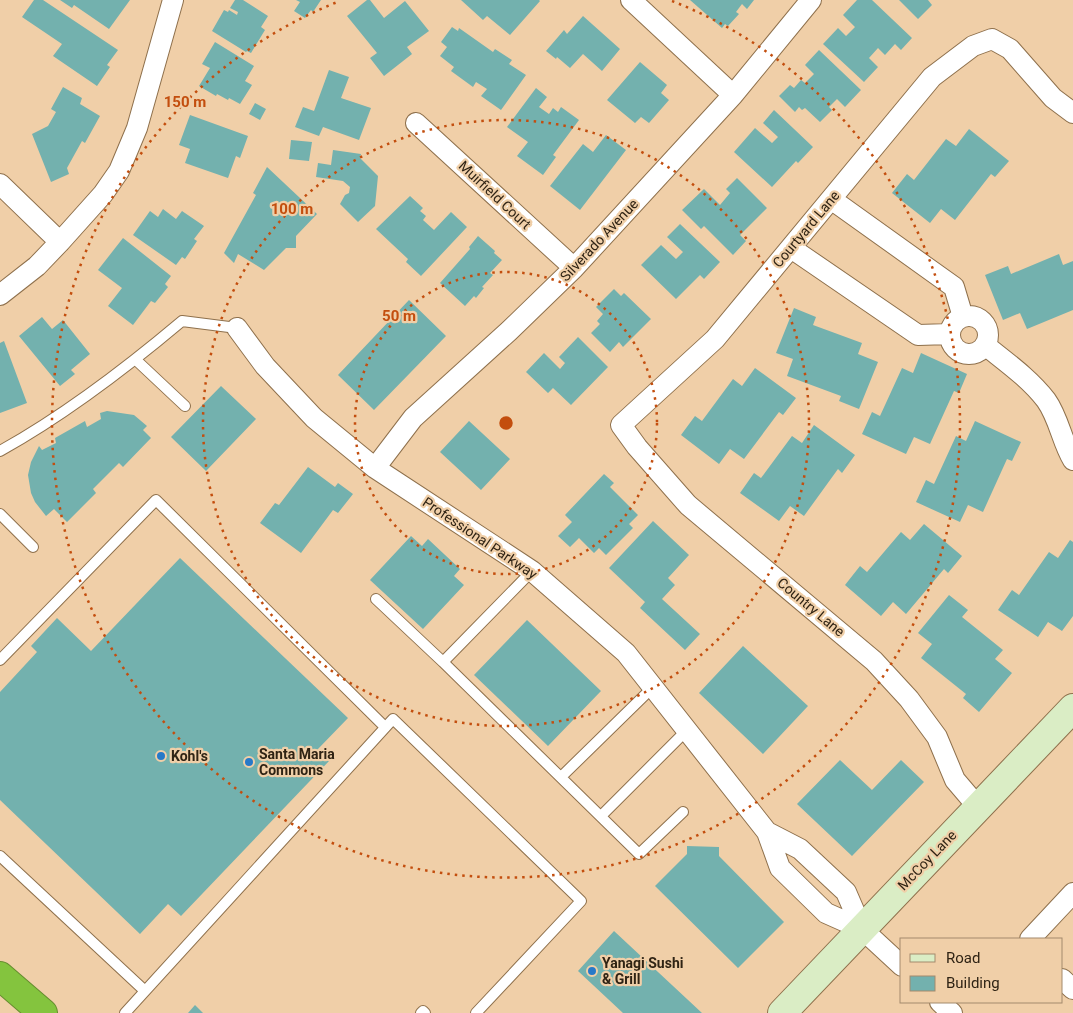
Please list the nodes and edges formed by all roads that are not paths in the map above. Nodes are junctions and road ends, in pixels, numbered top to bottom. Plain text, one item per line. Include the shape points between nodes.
1 (174, 0) edge
2 (631, 0) edge
3 (811, 0) edge
4 (733, 95) junction
5 (1073, 113) edge
6 (416, 123) dead end
7 (0, 184) edge
8 (831, 199) junction
9 (60, 242) junction
10 (791, 248) junction
11 (574, 268) junction
12 (0, 295) edge
13 (963, 317) junction
14 (237, 328) joint
15 (950, 334) junction
16 (985, 345) junction
17 (136, 360) junction
18 (185, 406) dead end
19 (622, 424) joint
20 (0, 451) edge
21 (1073, 460) edge
22 (375, 468) junction
23 (0, 514) edge
24 (33, 547) dead end
25 (532, 571) junction
26 (376, 599) dead end
27 (0, 660) edge
28 (443, 662) junction
29 (653, 687) junction
30 (1073, 708) edge
31 (385, 727) junction
32 (687, 730) junction
33 (561, 777) junction
34 (978, 807) junction
35 (683, 812) dead end
36 (601, 816) junction
37 (766, 832) junction
38 (0, 856) edge
39 (1073, 893) edge
40 (862, 929) junction
41 (1031, 938) edge
42 (900, 964) edge
43 (0, 976) edge
44 (1063, 980) edge
45 (1073, 989) edge
46 (144, 991) junction
47 (941, 1003) edge
48 (482, 1011) edge
49 (43, 1013) edge
50 (125, 1013) edge
51 (421, 1013) edge
52 (425, 1013) edge
53 (782, 1013) edge
54 (952, 1013) edge

1 - 9 street via 137,128 119,172
2 - 4 street
3 - 4 street, Silverado Avenue
4 - 11 street, Silverado Avenue
5 - 8 street, Courtyard Lane via 1053,98 1010,50 992,39 973,46 932,77
6 - 11 street, Muirfield Court
7 - 9 street
8 - 10 street, Courtyard Lane
8 - 13 street via 954,287
9 - 12 street via 37,266
10 - 15 street via 918,335
10 - 19 street, Courtyard Lane via 715,339
11 - 22 street, Silverado Avenue via 414,418
13 - 15 street via 957,320
13 - 16 street via 971,316 983,322 988,336
14 - 17 lane via 182,321
14 - 22 street, Professional Parkway via 265,366 314,418
15 - 16 street via 954,347 966,354 974,353
16 - 21 street via 1046,400
17 - 18 lane
17 - 20 lane via 35,432
19 - 34 street, Country Lane via 637,447 688,504 874,661 909,699 937,738 955,780
22 - 25 street, Professional Parkway
23 - 24 lane
25 - 28 lane
25 - 29 street, Professional Parkway via 626,653
26 - 28 lane
27 - 31 lane via 156,500
28 - 33 lane
29 - 32 street, Professional Parkway
29 - 33 lane
30 - 34 street, McCoy Lane
31 - 46 lane
31 - 48 lane via 392,719 581,901
32 - 36 lane
32 - 37 street, Professional Parkway
33 - 36 lane
34 - 40 street, McCoy Lane
35 - 36 lane via 639,854
37 - 40 street, Professional Parkway via 800,850 846,892
37 - 40 street, Professional Parkway via 780,868 826,914
38 - 46 lane
39 - 41 street
40 - 42 street, Professional Parkway
40 - 53 street, McCoy Lane
43 - 49 highway
44 - 45 street
46 - 50 lane
47 - 54 street
51 - 52 lane

